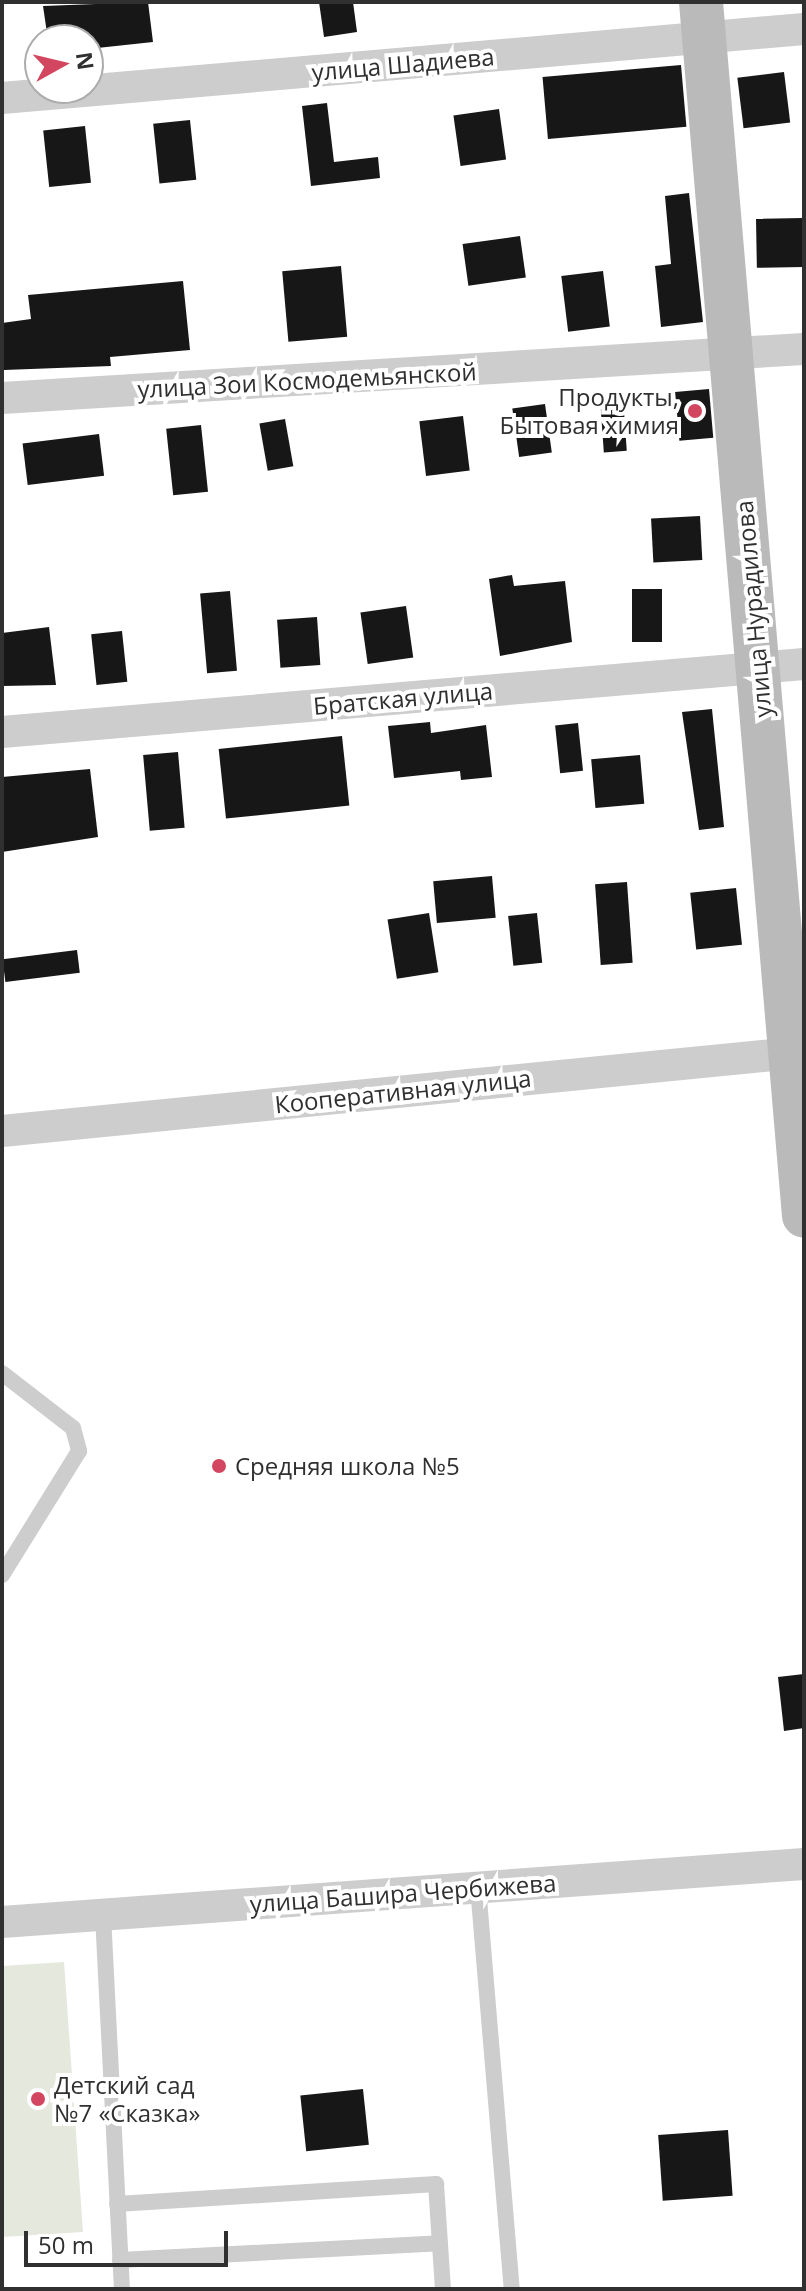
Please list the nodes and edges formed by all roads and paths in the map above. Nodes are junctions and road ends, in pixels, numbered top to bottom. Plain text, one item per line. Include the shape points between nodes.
1 (702, 20) edge
2 (804, 29) edge
3 (2, 98) edge
4 (804, 349) edge
5 (732, 356) junction
6 (2, 398) edge
7 (804, 664) edge
8 (759, 668) junction
9 (2, 732) edge
10 (797, 1053) edge
11 (2, 1131) edge
12 (804, 1216) edge
13 (2, 1373) edge
14 (2, 1575) edge
15 (804, 1864) edge
16 (478, 1887) junction
17 (103, 1915) junction
18 (2, 1922) edge
19 (117, 2204) junction
20 (440, 2243) junction
21 (120, 2260) junction
22 (122, 2289) edge
23 (443, 2289) edge
24 (512, 2289) edge

1 - 2 street, улица Шадиева
1 - 3 street, улица Шадиева
1 - 5 street, улица Нурадилова
4 - 5 street, улица Зои Космодемьянской
5 - 6 street, улица Зои Космодемьянской
5 - 8 street, улица Нурадилова
7 - 8 street, Братская улица
8 - 9 street, Братская улица
8 - 10 street, улица Нурадилова
10 - 11 street, Кооперативная улица
10 - 12 street, улица Нурадилова
13 - 14 lane via 73,1428 79,1451
15 - 16 street, улица Башира Чербижева
16 - 17 street, улица Башира Чербижева
16 - 24 lane
17 - 18 street, улица Башира Чербижева
17 - 19 lane
19 - 20 lane via 436,2184
19 - 21 lane
20 - 21 lane
20 - 23 lane
21 - 22 lane

